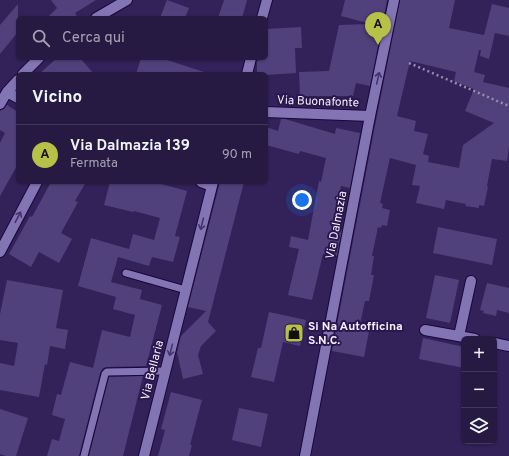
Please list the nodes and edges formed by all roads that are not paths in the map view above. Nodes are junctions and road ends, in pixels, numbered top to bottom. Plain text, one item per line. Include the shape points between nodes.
1 (127, 0) edge
2 (267, 0) edge
3 (394, 0) edge
4 (99, 16) edge
5 (263, 16) edge
6 (37, 60) edge
7 (250, 60) edge
8 (25, 72) edge
9 (248, 72) edge
10 (16, 82) edge
11 (7, 92) junction
12 (16, 97) edge
13 (0, 104) edge
14 (268, 112) edge
15 (370, 116) junction
16 (36, 184) edge
17 (212, 184) edge
18 (0, 252) edge
19 (126, 273) dead end
20 (470, 281) dead end
21 (186, 290) junction
22 (425, 330) dead end
23 (459, 336) joint
24 (497, 344) edge
25 (509, 346) edge
26 (165, 371) junction
27 (84, 456) edge
28 (144, 456) edge
29 (305, 456) edge

1 - 4 street
2 - 5 street
15 -> 3 street, Via Dalmazia
6 - 8 street
7 - 9 street
10 - 11 street
11 - 12 street
11 - 13 street
14 - 15 street, Via Buonafonte
15 - 29 street, Via Dalmazia
18 -> 16 street
17 -> 21 street, Via Bellaria
19 - 21 lane
20 - 23 street
21 -> 26 street, Via Bellaria
22 - 23 street
24 - 25 street
26 - 27 lane via 105,374
26 - 28 street, Via Bellaria

